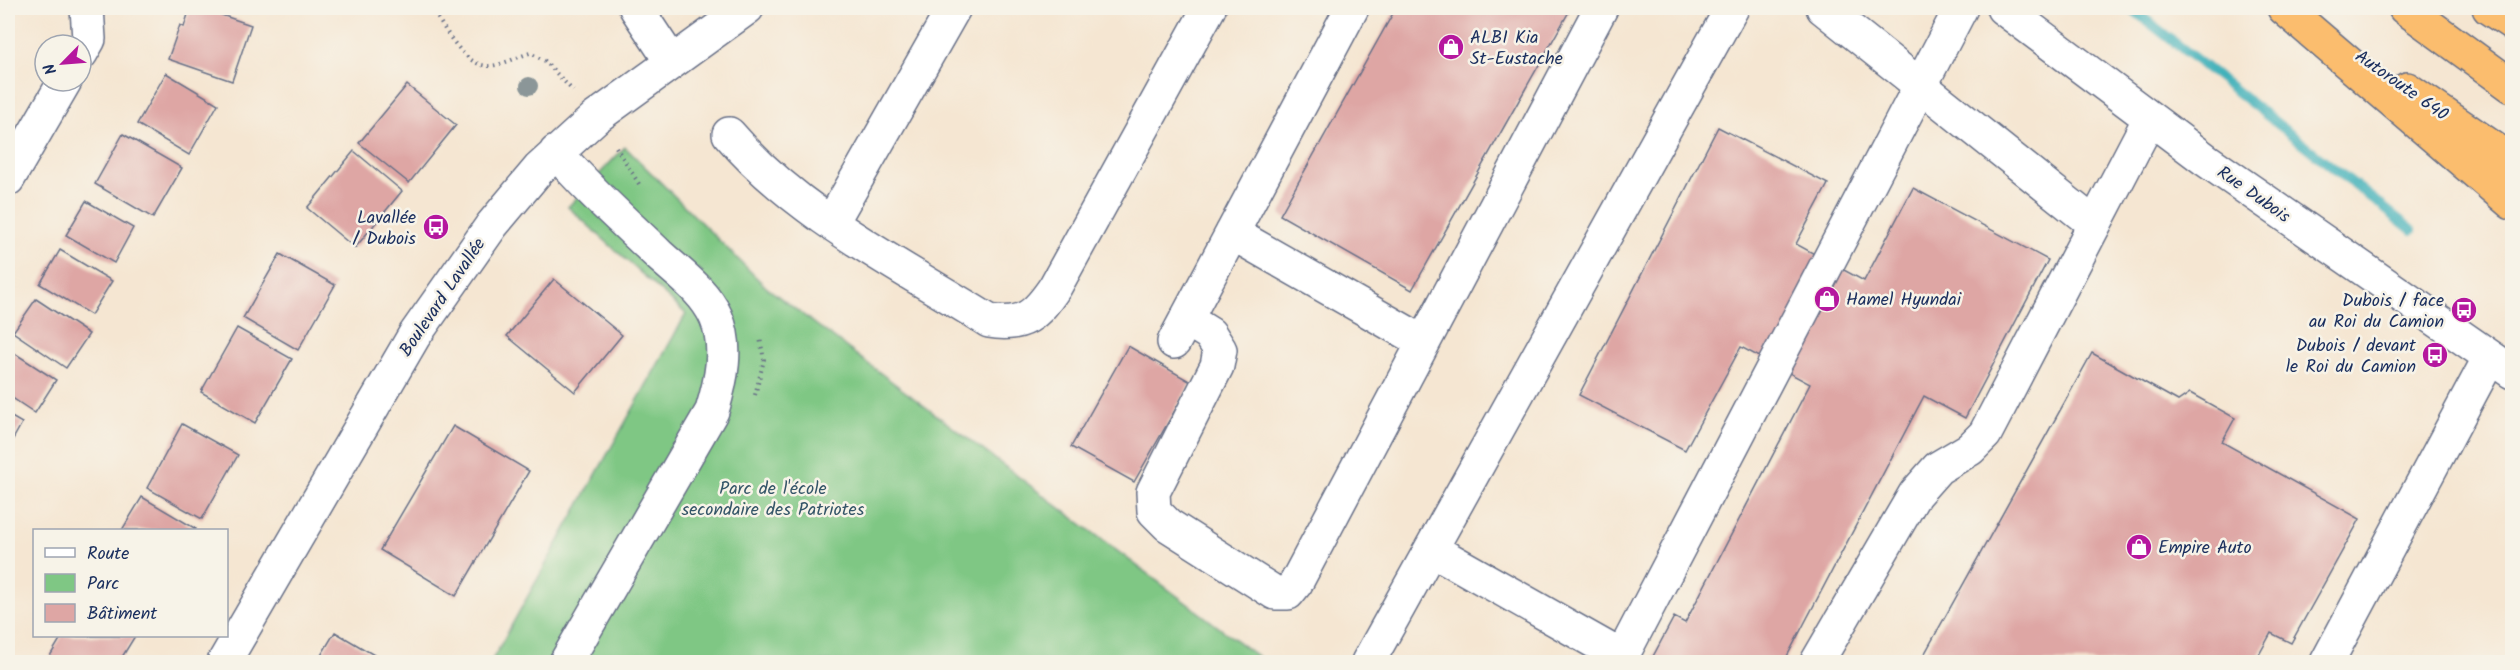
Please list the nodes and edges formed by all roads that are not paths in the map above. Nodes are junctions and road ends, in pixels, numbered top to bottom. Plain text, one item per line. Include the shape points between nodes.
1 (87, 8) edge
2 (636, 8) edge
3 (747, 8) edge
4 (954, 8) edge
5 (1209, 8) edge
6 (1352, 8) edge
7 (1601, 8) edge
8 (1732, 8) edge
9 (1823, 8) edge
10 (1961, 8) edge
11 (2003, 8) edge
12 (2284, 8) edge
13 (2293, 8) edge
14 (2405, 8) edge
15 (2489, 8) edge
16 (2512, 23) edge
17 (89, 33) edge
18 (671, 61) junction
19 (1920, 86) junction
20 (2512, 86) edge
21 (58, 93) edge
22 (2150, 118) junction
23 (729, 134) dead end
24 (556, 152) junction
25 (2512, 160) edge
26 (8, 179) edge
27 (2512, 203) edge
28 (832, 222) junction
29 (2094, 225) junction
30 (1232, 233) junction
31 (1423, 342) junction
32 (2501, 364) edge
33 (1431, 549) junction
34 (1620, 660) edge
35 (225, 663) edge
36 (566, 663) edge
37 (1368, 663) edge
38 (1817, 663) edge
39 (2327, 663) edge

1 - 17 street
2 - 18 street
3 - 18 street, Boulevard Lavallée
4 - 28 street
5 - 28 street via 1055,287 1043,305 1026,319 1010,325 989,321
6 - 30 street
7 - 31 street
8 - 33 street
9 - 19 street
10 - 19 street
11 - 22 street, Rue Dubois
12 - 27 highway
13 - 25 highway, Autoroute 640
14 - 20 highway
15 - 16 highway
18 - 24 street, Boulevard Lavallée
19 - 29 street
19 - 34 street
21 - 26 street
22 - 29 street
22 - 32 street, Rue Dubois
23 - 28 street via 751,159
24 - 35 street, Boulevard Lavallée via 492,225 437,300
24 - 36 street via 585,185 699,292 716,317 722,346 722,376 712,411
29 - 38 street via 1985,434 1970,449 1938,468 1915,494
30 - 31 street
30 - 31 street via 1180,331 1210,334 1220,350 1217,366 1153,492 1154,511 1168,525 1275,593 1288,593 1296,583
32 - 39 street
33 - 34 street
33 - 37 street

